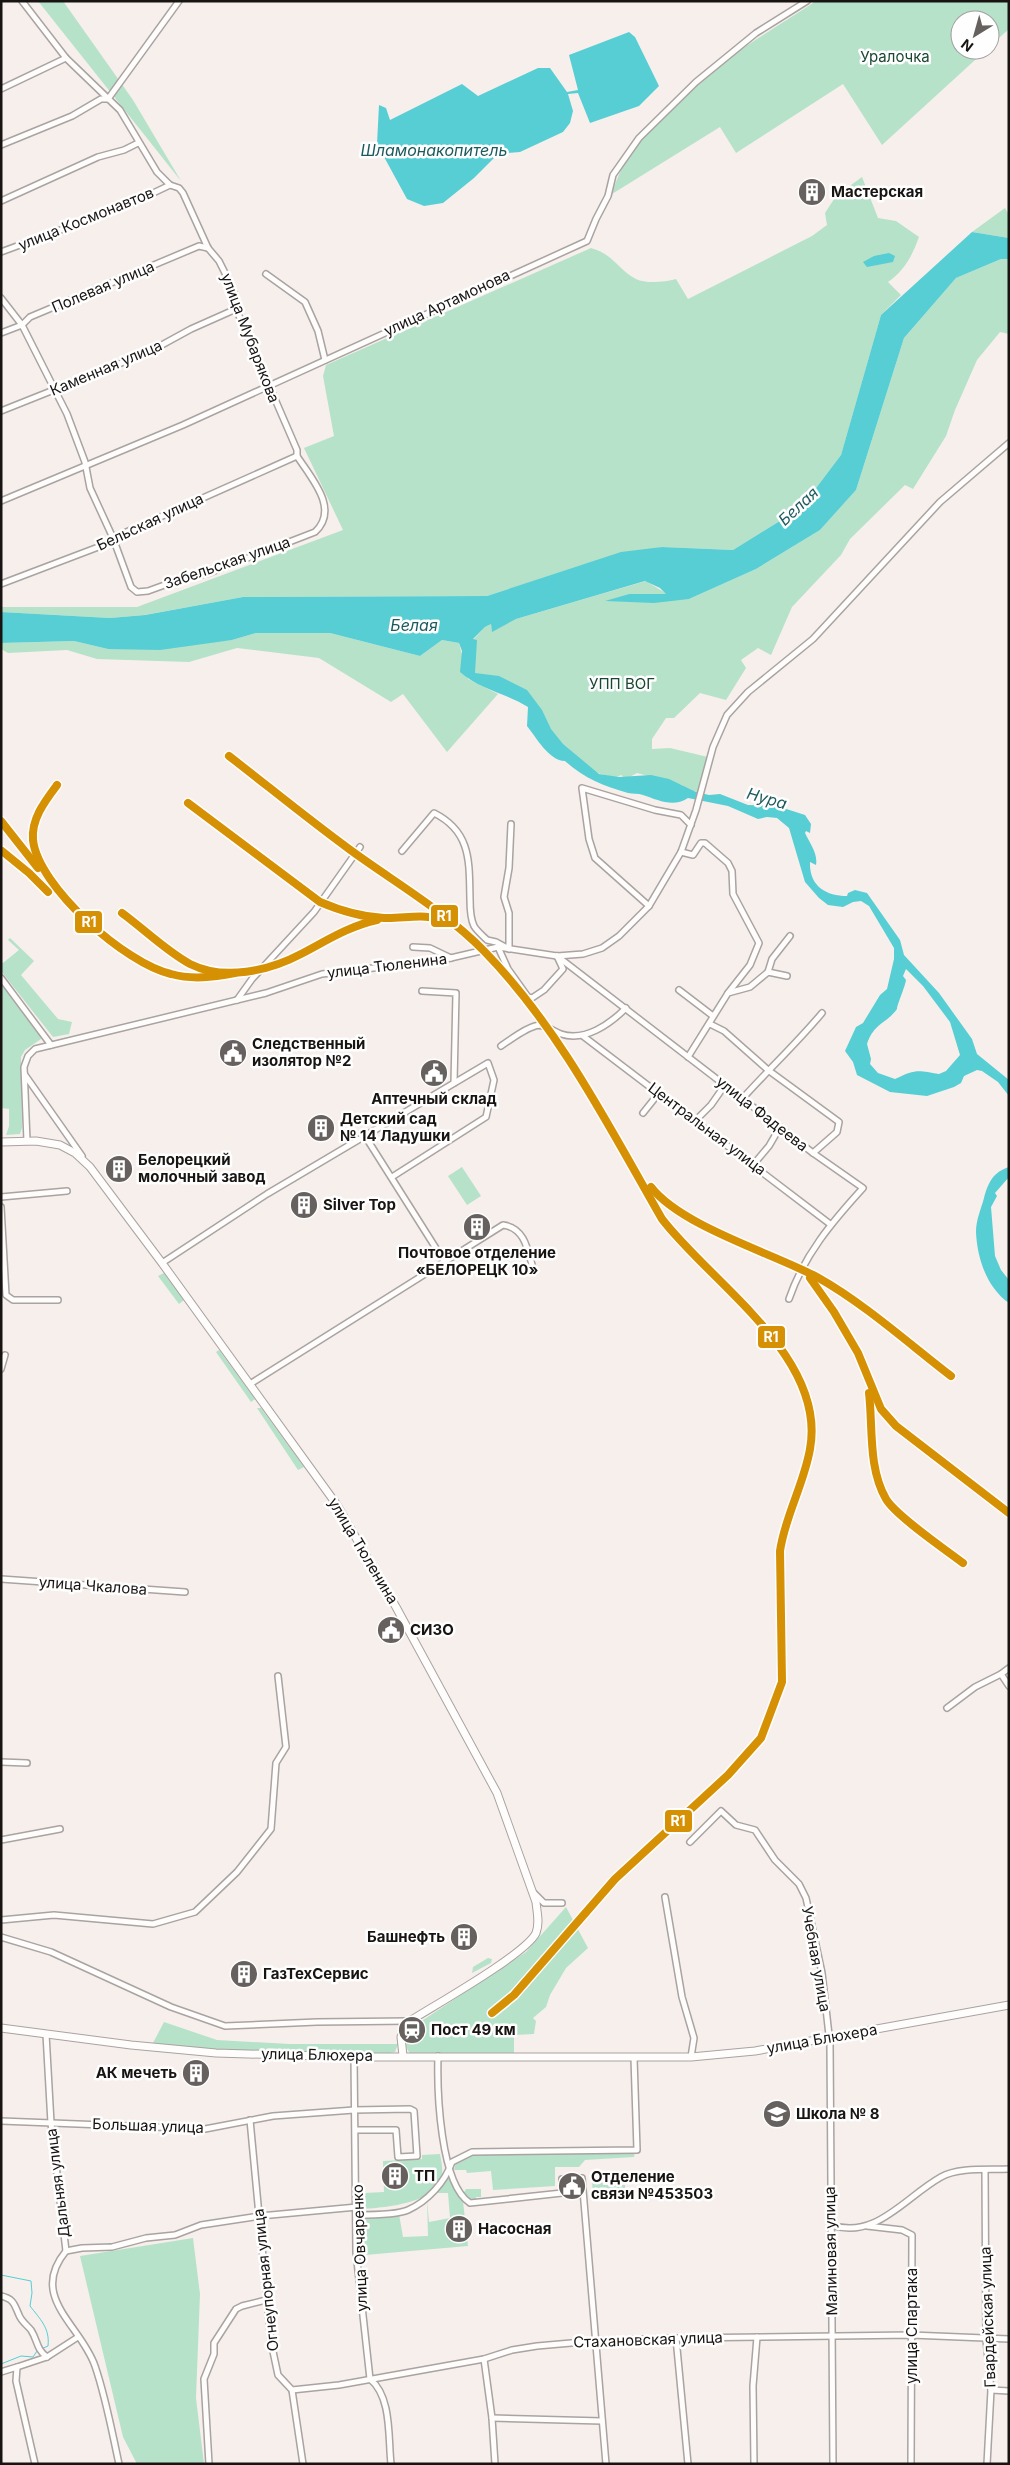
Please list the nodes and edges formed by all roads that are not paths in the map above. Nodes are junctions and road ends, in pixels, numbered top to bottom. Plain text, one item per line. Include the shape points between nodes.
1 (179, 1) edge
2 (807, 1) edge
3 (24, 2) edge
4 (66, 58) junction
5 (1, 89) edge
6 (108, 98) junction
7 (138, 143) junction
8 (1, 145) edge
9 (170, 185) junction
10 (1, 201) edge
11 (208, 248) junction
12 (1, 252) edge
13 (266, 274) dead end
14 (1, 298) edge
15 (236, 309) junction
16 (22, 325) junction
17 (1, 333) edge
18 (325, 360) junction
19 (269, 386) junction
20 (56, 389) junction
21 (1, 411) edge
22 (1009, 444) edge
23 (1002, 450) junction
24 (1009, 450) edge
25 (297, 456) junction
26 (86, 465) junction
27 (1, 501) edge
28 (322, 525) joint
29 (113, 538) junction
30 (1, 584) edge
31 (511, 824) dead end
32 (691, 825) junction
33 (360, 847) dead end
34 (402, 851) dead end
35 (682, 852) junction
36 (649, 906) junction
37 (790, 936) dead end
38 (413, 947) dead end
39 (498, 947) junction
40 (509, 948) junction
41 (557, 956) junction
42 (451, 958) junction
43 (768, 972) junction
44 (787, 976) dead end
45 (1, 978) edge
46 (679, 990) dead end
47 (422, 991) dead end
48 (728, 993) junction
49 (236, 1000) junction
50 (626, 1008) junction
51 (822, 1014) dead end
52 (713, 1016) junction
53 (710, 1024) junction
54 (583, 1036) junction
55 (51, 1046) junction
56 (501, 1046) dead end
57 (688, 1057) junction
58 (768, 1070) junction
59 (23, 1073) junction
60 (454, 1083) junction
61 (725, 1085) junction
62 (659, 1093) junction
63 (743, 1098) junction
64 (643, 1113) dead end
65 (695, 1121) junction
66 (62, 1127) junction
67 (780, 1127) junction
68 (365, 1136) junction
69 (27, 1141) junction
70 (1, 1142) edge
71 (60, 1145) junction
72 (813, 1153) junction
73 (753, 1165) junction
74 (90, 1167) junction
75 (392, 1177) junction
76 (67, 1192) dead end
77 (1, 1197) edge
78 (1, 1207) edge
79 (830, 1224) junction
80 (444, 1260) junction
81 (162, 1263) junction
82 (534, 1272) dead end
83 (789, 1299) dead end
84 (58, 1300) dead end
85 (5, 1355) dead end
86 (1, 1369) edge
87 (250, 1384) junction
88 (1, 1579) edge
89 (185, 1592) dead end
90 (1009, 1668) edge
91 (1001, 1674) junction
92 (278, 1676) dead end
93 (1009, 1686) edge
94 (947, 1708) dead end
95 (1, 1762) edge
96 (27, 1763) dead end
97 (60, 1829) dead end
98 (1, 1840) edge
99 (690, 1842) dead end
100 (532, 1890) junction
101 (665, 1897) dead end
102 (562, 1903) dead end
103 (1, 1920) edge
104 (1, 1937) edge
105 (1009, 2006) edge
106 (410, 2021) junction
107 (1, 2028) edge
108 (46, 2034) junction
109 (829, 2038) junction
110 (403, 2056) junction
111 (438, 2056) junction
112 (354, 2057) junction
113 (691, 2057) junction
114 (634, 2058) junction
115 (354, 2110) junction
116 (250, 2120) junction
117 (1, 2121) edge
118 (51, 2123) junction
119 (356, 2130) junction
120 (1009, 2169) edge
121 (985, 2170) junction
122 (449, 2172) junction
123 (357, 2207) junction
124 (357, 2215) junction
125 (260, 2216) junction
126 (831, 2225) junction
127 (867, 2226) junction
128 (66, 2251) junction
129 (1, 2296) edge
130 (266, 2300) junction
131 (911, 2335) junction
132 (833, 2336) junction
133 (78, 2337) junction
134 (757, 2337) junction
135 (676, 2338) junction
136 (986, 2339) junction
137 (1009, 2339) edge
138 (594, 2341) junction
139 (47, 2357) junction
140 (484, 2359) junction
141 (17, 2367) junction
142 (1, 2372) edge
143 (370, 2379) junction
144 (292, 2390) junction
145 (991, 2390) junction
146 (1009, 2391) edge
147 (492, 2418) junction
148 (602, 2421) junction
149 (35, 2464) edge
150 (119, 2464) edge
151 (209, 2464) edge
152 (303, 2464) edge
153 (391, 2464) edge
154 (495, 2464) edge
155 (606, 2464) edge
156 (688, 2464) edge
157 (754, 2464) edge
158 (833, 2464) edge
159 (912, 2464) edge
160 (987, 2464) edge

1 - 6 street
2 - 18 street, улица Артамонова via 756,33 696,82 639,138 613,175 608,196 587,241
3 - 4 street, улица Мубарякова
4 - 5 street
4 - 6 street, улица Мубарякова
6 - 7 street, улица Мубарякова via 120,110
6 - 8 street
7 - 9 street, улица Мубарякова
7 - 10 street via 98,157
9 - 11 street, улица Мубарякова via 183,193
9 - 12 street, улица Космонавтов via 128,205
11 - 15 street, улица Мубарякова via 225,273 234,293
11 - 16 street, Полевая улица via 199,246 30,317
13 - 18 street via 305,302 318,331
14 - 16 street
15 - 19 street, улица Мубарякова
15 - 20 street, Каменная улица via 149,352
16 - 17 street, Полевая улица
16 - 20 street
18 - 19 street, улица Артамонова
19 - 25 street, улица Мубарякова
19 - 26 street, улица Артамонова
20 - 21 street, Каменная улица
20 - 26 street
22 - 23 street, улица Тюленина
23 - 24 street
23 - 32 street, улица Тюленина via 924,519 813,638 732,709 719,731
25 - 28 street, улица Мубарякова via 325,504
25 - 29 street, Бельская улица
26 - 27 street, улица Артамонова
26 - 29 street via 90,488
28 - 29 street, Забельская улица via 315,532 210,573 137,592 131,587
29 - 30 street, Бельская улица via 101,546
31 - 40 street via 510,868 504,896 509,913
32 - 35 street, улица Тюленина
32 - 36 street via 681,815 582,788 595,858
33 - 49 street via 314,912
34 - 40 street via 434,813 444,818 461,836 470,857 470,914 474,926 487,940
35 - 36 street, улица Тюленина
35 - 48 street via 693,855 701,843 705,843 728,863 734,894 759,943 750,965
36 - 41 street, улица Тюленина via 602,948 583,954
37 - 43 street via 772,959
38 - 42 street via 430,948
39 - 40 street, улица Тюленина
39 - 41 street via 508,969 532,998 544,990 562,969
39 - 42 street, улица Тюленина
40 - 41 street, улица Тюленина
41 - 50 street, улица Фадеева
42 - 49 street, улица Тюленина via 322,974
43 - 44 street
43 - 48 street via 750,987
45 - 55 street
46 - 52 street
47 - 60 street via 456,993
48 - 52 street
49 - 55 street, улица Тюленина
50 - 54 street via 613,1021
50 - 57 street, улица Фадеева
51 - 58 street via 789,1052
52 - 53 street
53 - 57 street
53 - 58 street
54 - 56 street via 534,1026
54 - 62 street, Центральная улица
55 - 59 street, улица Тюленина via 30,1053
57 - 61 street, улица Фадеева
58 - 63 street
58 - 72 street via 840,1122 838,1132
59 - 66 street, улица Тюленина
59 - 69 street, улица Тюленина
60 - 68 street
60 - 75 street via 488,1063 494,1087 486,1117
61 - 63 street, улица Фадеева
61 - 65 street
62 - 64 street
62 - 65 street, Центральная улица
63 - 67 street, улица Фадеева
65 - 73 street, Центральная улица
66 - 71 street via 64,1139
66 - 74 street, улица Тюленина
67 - 72 street, улица Фадеева
67 - 73 street
68 - 75 street
68 - 81 street via 267,1194
69 - 70 main road, улица Тюленина
69 - 71 main road, улица Тюленина
71 - 74 main road, улица Тюленина
72 - 79 street, улица Фадеева via 863,1188
73 - 79 street, Центральная улица
74 - 81 main road, улица Тюленина
75 - 80 street
76 - 77 street
78 - 84 street via 6,1295 13,1300
79 - 83 street, улица Фадеева via 806,1258
80 - 82 street via 503,1225 511,1226 522,1235
80 - 87 street
81 - 87 main road, улица Тюленина
85 - 86 street
87 - 100 main road, улица Тюленина via 337,1505 477,1753 497,1793
88 - 89 street, улица Чкалова
90 - 91 street
91 - 93 street
91 - 94 street via 975,1687
92 - 103 street via 286,1747 276,1763 271,1829 237,1872 195,1912 153,1924 54,1915
95 - 96 street
97 - 98 street
99 - 109 street, Учебная улица via 721,1811 736,1824 755,1830 775,1860 799,1884 806,1898 822,1973
100 - 102 street via 544,1903
100 - 106 main road, улица Тюленина via 538,1921 529,1942
101 - 113 street via 683,2004 694,2038
104 - 106 street via 50,1952 171,2007 225,2026
105 - 109 main road, улица Блюхера
106 - 110 main road via 400,2037
107 - 108 main road, улица Блюхера
108 - 112 main road, улица Блюхера via 130,2046 216,2053
108 - 118 street, Дальняя улица
109 - 113 main road, улица Блюхера via 755,2051
109 - 126 street, Малиновая улица
110 - 111 main road, улица Блюхера
110 - 112 main road, улица Блюхера
111 - 114 main road, улица Блюхера
111 - 122 street via 438,2092
112 - 115 street, улица Овчаренко
113 - 114 main road, улица Блюхера
114 - 122 street via 638,2150 472,2152 452,2162
115 - 116 street, Большая улица
115 - 119 street, улица Овчаренко
115 - 119 street, Большая улица via 414,2111 417,2156 398,2157 396,2130
116 - 118 street, Большая улица via 205,2129
116 - 125 street, Огнеупорная улица
117 - 118 street, Большая улица
118 - 128 street, Дальняя улица
119 - 123 street, улица Овчаренко
120 - 121 street
121 - 127 street via 942,2176
121 - 136 street, Гвардейская улица
122 - 124 street via 433,2194 407,2210
122 - 138 street via 460,2196 470,2203 562,2193 562,2179 582,2178
123 - 124 street, улица Овчаренко
123 - 125 street
124 - 143 street, улица Овчаренко via 356,2252
125 - 128 street via 201,2225 175,2235 112,2247
125 - 130 street, Огнеупорная улица
126 - 127 street via 855,2229
126 - 132 street, Малиновая улица
127 - 131 street, улица Спартака via 902,2230 912,2235
128 - 133 street, Дальняя улица via 52,2274 52,2286 59,2308
129 - 139 street via 10,2298 16,2305 19,2316 32,2332 38,2350
130 - 144 street, Огнеупорная улица via 278,2375
130 - 151 street via 236,2310 214,2343 214,2354 204,2379
131 - 132 street, Стахановская улица
131 - 136 street, Стахановская улица
131 - 159 street, улица Спартака
132 - 134 street, Стахановская улица
132 - 158 street, Малиновая улица
133 - 139 street
133 - 150 street, Дальняя улица via 95,2366
134 - 135 street, Стахановская улица
134 - 157 street via 753,2386
135 - 138 street, Стахановская улица
135 - 156 street
136 - 137 street, Стахановская улица
136 - 145 street, Гвардейская улица
138 - 140 street, Стахановская улица via 529,2347
138 - 148 street
139 - 141 street
140 - 143 street, Стахановская улица
140 - 147 street
141 - 142 street
141 - 149 street via 16,2381
143 - 144 street, Стахановская улица
143 - 153 street, улица Овчаренко via 384,2396
144 - 152 street, Огнеупорная улица
145 - 146 street
145 - 160 street, Гвардейская улица
147 - 148 street
147 - 154 street
148 - 155 street

